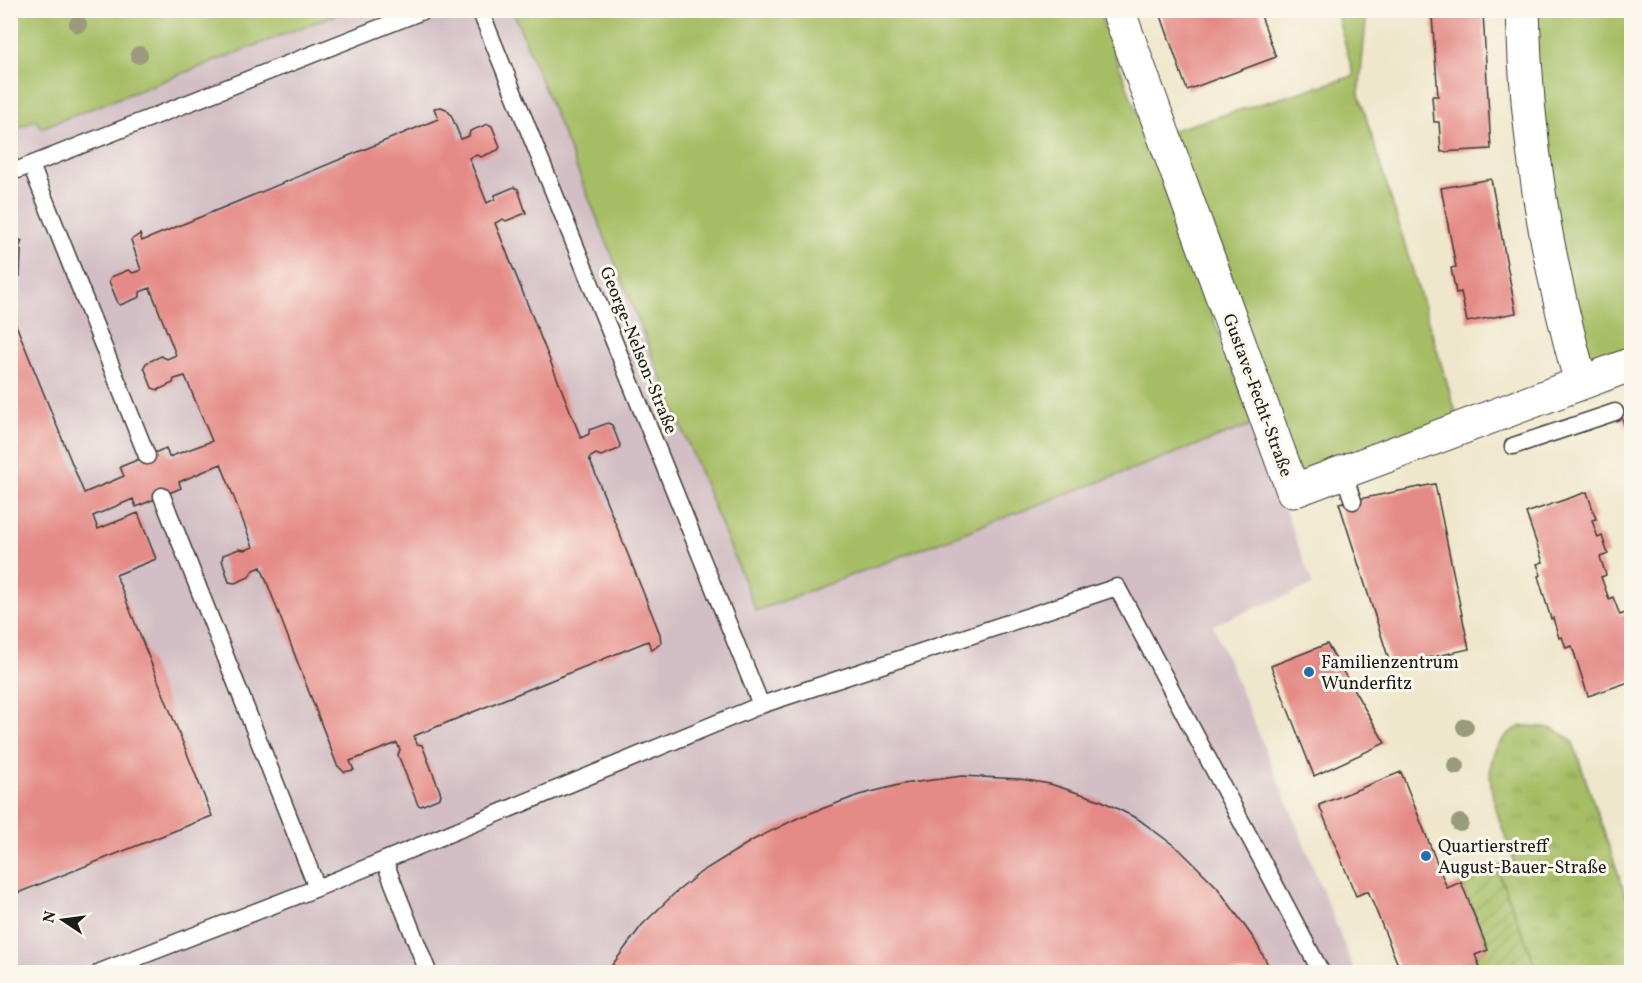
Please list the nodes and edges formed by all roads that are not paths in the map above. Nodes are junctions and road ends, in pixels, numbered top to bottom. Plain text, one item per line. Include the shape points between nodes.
1 (425, 10) edge
2 (480, 10) edge
3 (1118, 10) edge
4 (1523, 10) edge
5 (31, 165) junction
6 (10, 173) edge
7 (1632, 364) edge
8 (1581, 383) junction
9 (1615, 412) dead end
10 (1510, 435) junction
11 (147, 456) dead end
12 (162, 496) dead end
13 (761, 705) junction
14 (384, 860) junction
15 (317, 888) junction
16 (100, 972) edge
17 (428, 972) edge
18 (1321, 972) edge

1 - 5 lane
2 - 13 lane, George-Nelson-Straße
3 - 10 street, Gustave-Fecht-Straße via 1293,491 1348,486
4 - 8 street via 1528,117 1536,183 1561,314
5 - 6 lane
5 - 11 lane
7 - 8 street, Gustave-Fecht-Straße
8 - 10 street, Gustave-Fecht-Straße
9 - 10 lane
12 - 15 lane
13 - 14 lane
13 - 18 lane via 1117,587
14 - 15 lane
14 - 17 lane
15 - 16 lane

